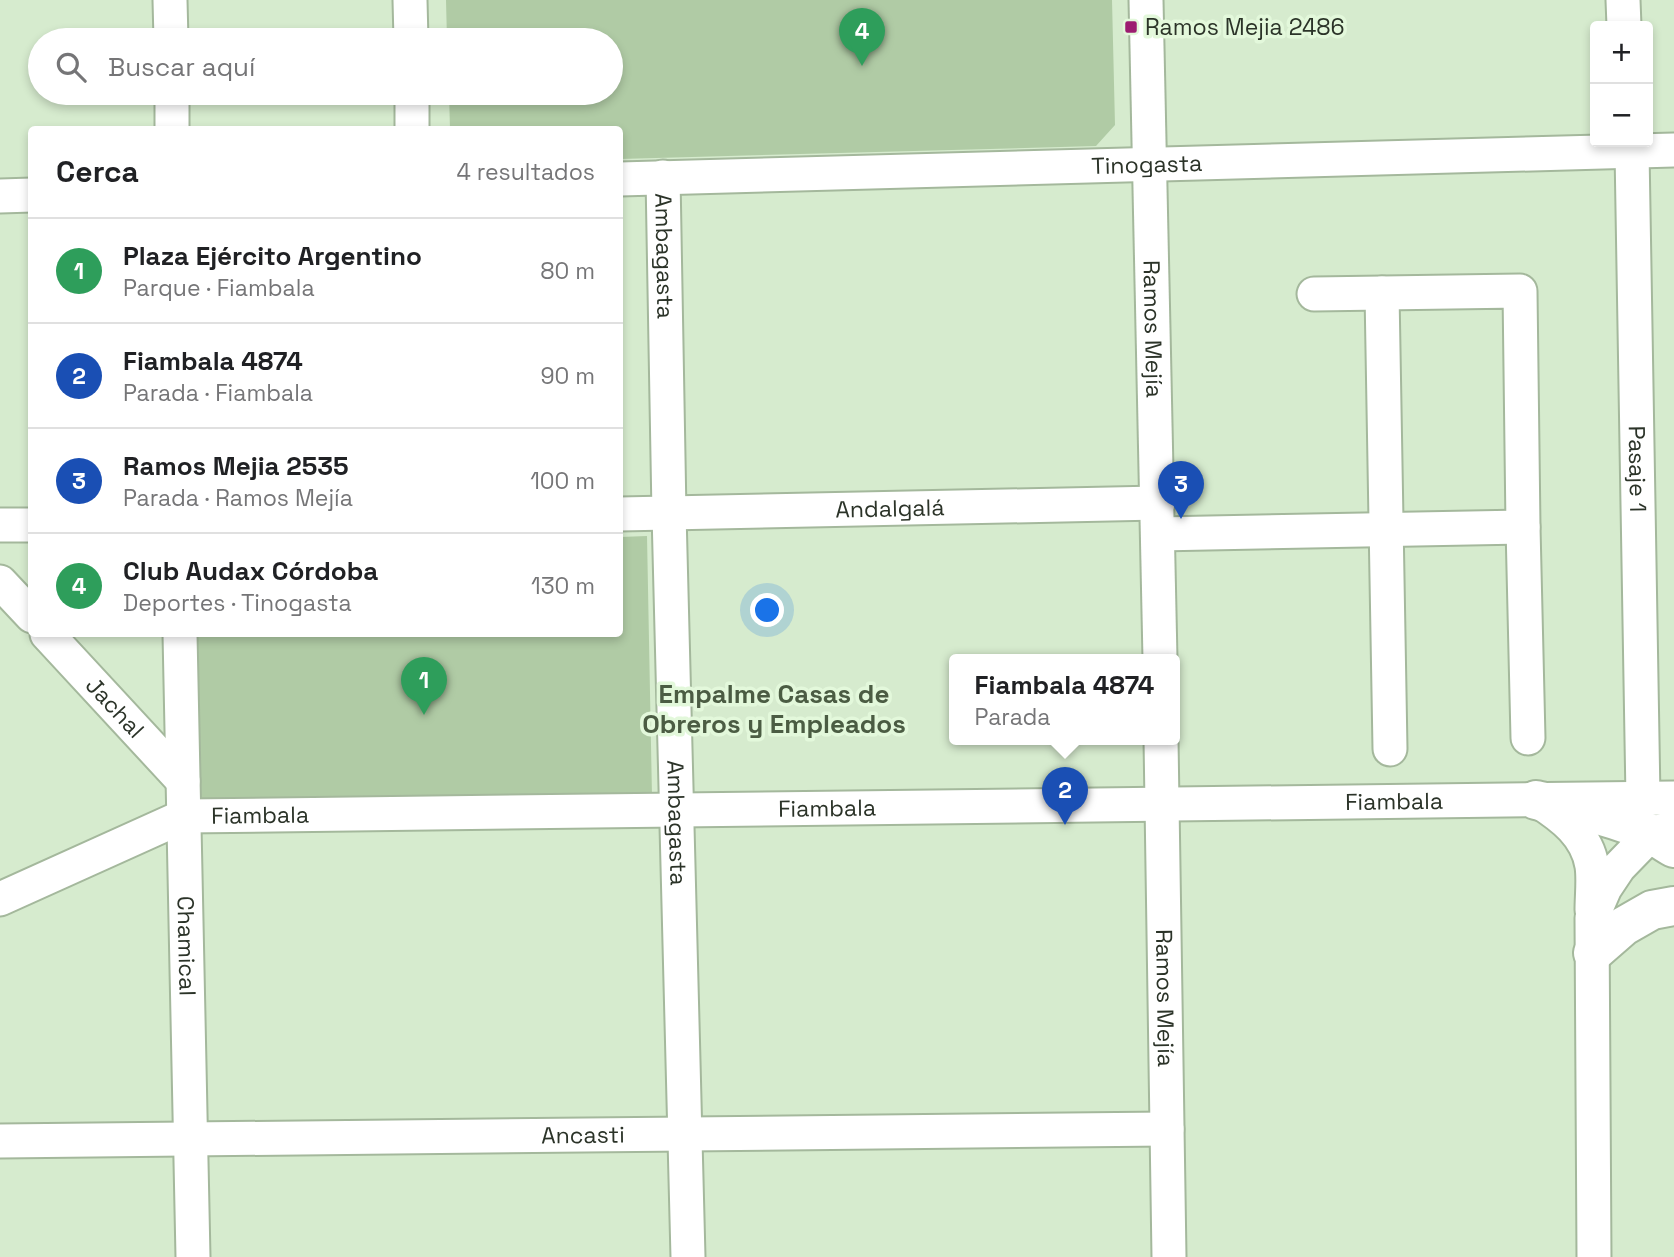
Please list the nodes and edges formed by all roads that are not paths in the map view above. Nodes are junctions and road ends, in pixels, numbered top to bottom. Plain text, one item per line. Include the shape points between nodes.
1 (170, 0) edge
2 (410, 0) edge
3 (1146, 0) edge
4 (1623, 0) edge
5 (1624, 21) edge
6 (171, 28) edge
7 (411, 28) edge
8 (172, 105) edge
9 (412, 105) edge
10 (172, 126) edge
11 (412, 126) edge
12 (1604, 147) edge
13 (1631, 147) edge
14 (1642, 147) edge
15 (1674, 150) edge
16 (1149, 164) junction
17 (663, 177) junction
18 (623, 178) edge
19 (28, 195) edge
20 (0, 196) edge
21 (1382, 293) junction
22 (1314, 294) dead end
23 (669, 513) junction
24 (623, 514) edge
25 (1158, 519) junction
26 (0, 525) edge
27 (28, 525) edge
28 (1523, 527) junction
29 (1386, 530) junction
30 (0, 582) edge
31 (28, 612) edge
32 (50, 637) edge
33 (180, 637) edge
34 (1160, 654) edge
35 (1528, 738) dead end
36 (1161, 745) edge
37 (1390, 749) dead end
38 (183, 781) junction
39 (1536, 800) junction
40 (1162, 804) junction
41 (676, 809) junction
42 (184, 816) junction
43 (1663, 821) edge
44 (0, 899) edge
45 (1674, 906) edge
46 (1592, 936) junction
47 (1167, 1129) junction
48 (685, 1134) junction
49 (191, 1140) junction
50 (0, 1141) edge
51 (194, 1257) edge
52 (688, 1257) edge
53 (1169, 1257) edge
54 (1594, 1257) edge

1 - 6 street
2 - 7 street
3 - 16 street, Ramos Mejía
4 - 5 street
8 - 10 street
9 - 11 street
12 - 16 street, Tinogasta
13 - 43 street, Pasaje 1
14 - 15 street, Tinogasta
16 - 17 street, Tinogasta
16 - 25 street, Ramos Mejía
17 - 18 street, Tinogasta
17 - 23 street, Ambagasta
19 - 20 street
21 - 22 street
21 - 28 street via 1520,291
21 - 29 street
23 - 24 street, Andalgalá
23 - 25 street, Andalgalá
23 - 41 street, Ambagasta
25 - 29 street, Andalgalá
25 - 34 street, Ramos Mejía
26 - 27 street
28 - 29 street, Andalgalá
28 - 35 street
29 - 37 street
30 - 31 street
32 - 38 street, Jachal
33 - 38 street, Chamical
36 - 40 street, Ramos Mejía
38 - 42 street, Chamical
39 - 40 street, Fiambala
39 - 43 main road via 1591,814
39 - 46 street via 1557,813 1584,842 1592,866
40 - 41 street, Fiambala
40 - 47 street, Ramos Mejía
41 - 42 street, Fiambala
41 - 48 street, Ambagasta
42 - 44 street, Fiambala
42 - 49 street, Chamical
43 - 46 street via 1605,888
45 - 46 main road via 1652,910 1624,926
46 - 54 street
47 - 48 street, Ancasti
47 - 53 street, Ramos Mejía
48 - 49 street, Ancasti
48 - 52 street, Ambagasta
49 - 50 street, Ancasti
49 - 51 street, Chamical

